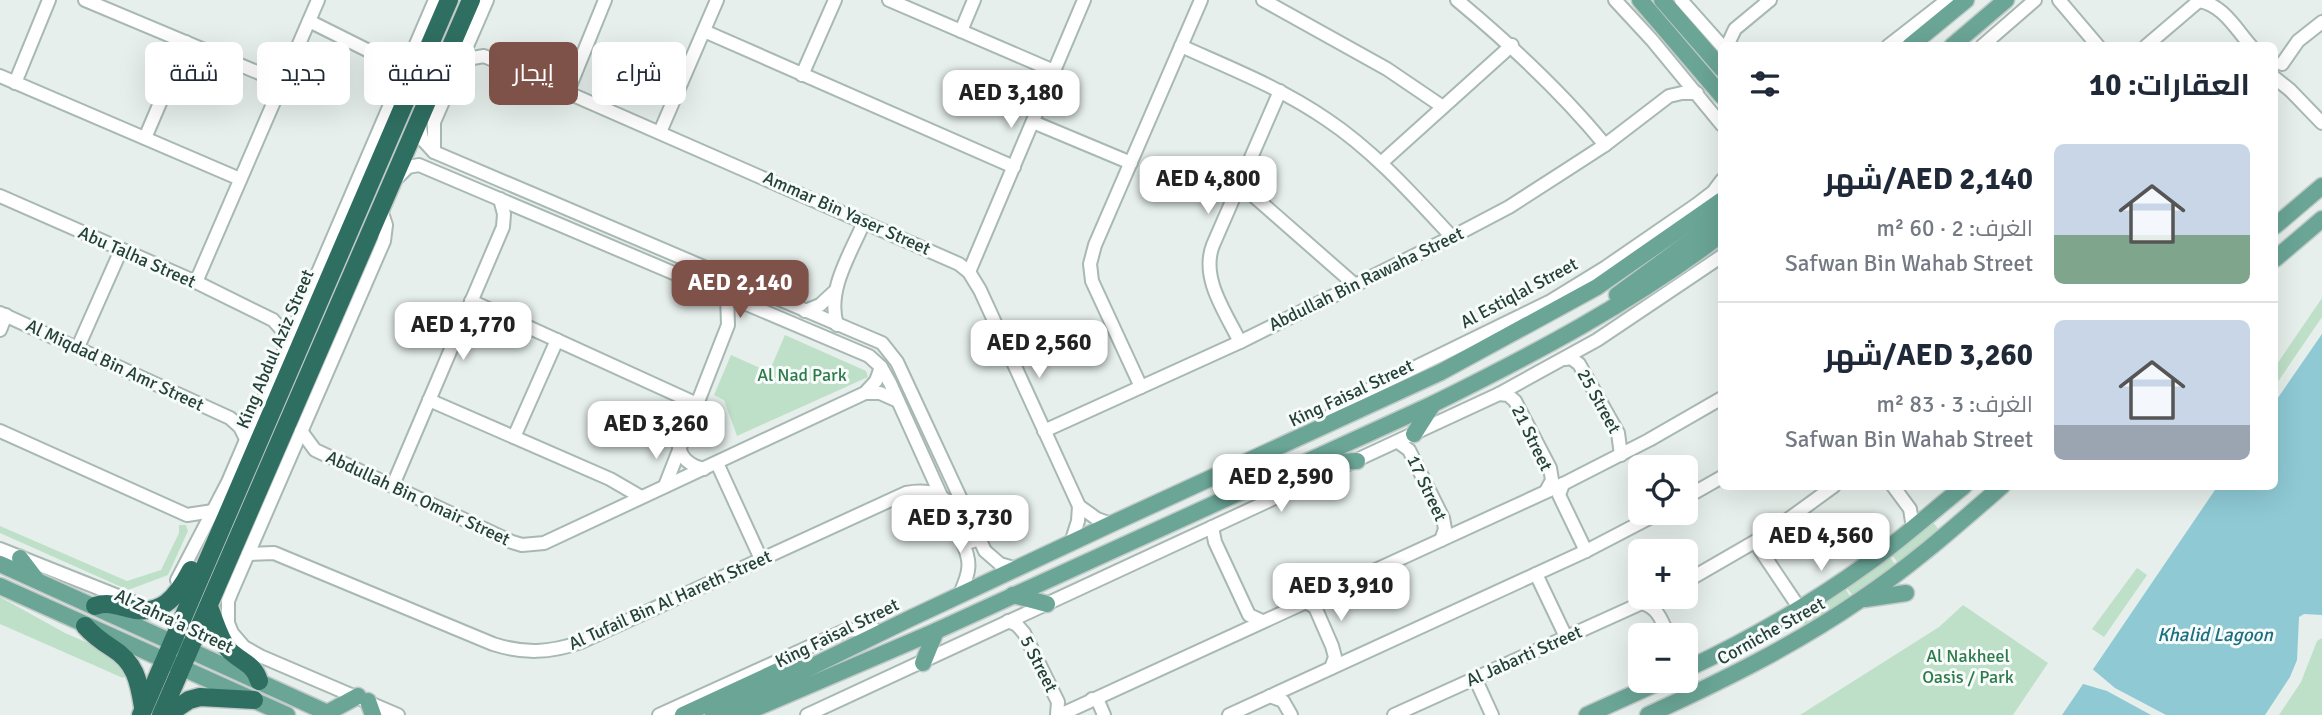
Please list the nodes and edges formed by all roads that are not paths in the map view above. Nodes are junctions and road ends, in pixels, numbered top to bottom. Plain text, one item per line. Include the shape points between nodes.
1 (49, 0) edge
2 (85, 0) edge
3 (318, 0) edge
4 (435, 0) edge
5 (449, 0) edge
6 (471, 0) edge
7 (487, 0) edge
8 (605, 0) edge
9 (718, 0) edge
10 (835, 0) edge
11 (888, 0) edge
12 (974, 0) edge
13 (1084, 0) edge
14 (1201, 0) edge
15 (1263, 0) edge
16 (1457, 0) edge
17 (1615, 0) edge
18 (1640, 0) edge
19 (1662, 0) edge
20 (1681, 0) edge
21 (1770, 0) edge
22 (1947, 0) edge
23 (1966, 0) edge
24 (1979, 0) edge
25 (2006, 0) edge
26 (2035, 0) edge
27 (2059, 0) edge
28 (2200, 1) edge
29 (1943, 19) junction
30 (309, 21) junction
31 (2322, 22) edge
32 (1975, 26) junction
33 (1735, 29) junction
34 (1710, 30) junction
35 (704, 31) junction
36 (961, 31) junction
37 (471, 36) junction
38 (186, 42) edge
39 (300, 42) edge
40 (422, 42) edge
41 (425, 42) edge
42 (459, 42) edge
43 (467, 42) edge
44 (1720, 42) edge
45 (1727, 42) edge
46 (1893, 42) edge
47 (1915, 42) edge
48 (1932, 42) edge
49 (1957, 42) edge
50 (1974, 42) edge
51 (1987, 42) edge
52 (2095, 42) edge
53 (2151, 42) edge
54 (2248, 42) edge
55 (1512, 45) junction
56 (1181, 46) junction
57 (364, 48) edge
58 (484, 56) junction
59 (475, 57) edge
60 (489, 58) edge
61 (1718, 64) edge
62 (578, 66) edge
63 (2278, 66) edge
64 (1677, 70) junction
65 (2278, 70) edge
66 (1054, 71) junction
67 (1704, 74) junction
68 (802, 75) junction
69 (0, 76) edge
70 (15, 83) junction
71 (1280, 91) junction
72 (1718, 91) edge
73 (1697, 93) junction
74 (578, 95) edge
75 (1669, 96) junction
76 (159, 105) edge
77 (273, 105) edge
78 (390, 105) edge
79 (399, 105) edge
80 (426, 105) edge
81 (439, 105) edge
82 (1718, 105) edge
83 (1443, 107) junction
84 (418, 117) junction
85 (1718, 120) edge
86 (1032, 122) junction
87 (2322, 123) edge
88 (660, 132) junction
89 (145, 138) junction
90 (1605, 145) junction
91 (434, 152) junction
92 (1131, 163) junction
93 (1381, 163) junction
94 (465, 167) junction
95 (1014, 167) junction
96 (435, 172) junction
97 (240, 179) junction
98 (390, 184) junction
99 (1240, 184) junction
100 (1718, 185) edge
101 (2322, 186) edge
102 (355, 187) junction
103 (0, 197) edge
104 (500, 199) junction
105 (1718, 203) edge
106 (361, 204) junction
107 (525, 209) junction
108 (381, 210) junction
109 (2322, 219) edge
110 (1718, 221) edge
111 (864, 222) junction
112 (2278, 223) edge
113 (503, 227) junction
114 (1452, 237) junction
115 (1718, 237) edge
116 (383, 243) junction
117 (364, 249) junction
118 (121, 250) junction
119 (2278, 256) edge
120 (1718, 259) edge
121 (969, 272) junction
122 (196, 282) junction
123 (1354, 284) junction
124 (834, 292) junction
125 (727, 296) junction
126 (471, 301) junction
127 (316, 308) junction
128 (754, 308) junction
129 (805, 310) junction
130 (1605, 311) junction
131 (3, 314) edge
132 (299, 316) junction
133 (273, 320) junction
134 (837, 325) junction
135 (331, 326) junction
136 (728, 326) junction
137 (0, 330) edge
138 (557, 340) junction
139 (1240, 342) junction
140 (339, 343) junction
141 (287, 344) junction
142 (78, 347) junction
143 (1565, 359) junction
144 (881, 367) junction
145 (1141, 387) junction
146 (865, 393) junction
147 (1499, 394) junction
148 (429, 400) junction
149 (1718, 400) edge
150 (696, 404) junction
151 (1433, 404) junction
152 (900, 406) junction
153 (258, 414) junction
154 (230, 418) junction
155 (1328, 425) junction
156 (0, 431) edge
157 (301, 431) junction
158 (1044, 431) junction
159 (1414, 434) junction
160 (514, 437) junction
161 (1398, 442) junction
162 (679, 447) junction
163 (315, 450) junction
164 (1621, 454) junction
165 (244, 455) junction
166 (940, 456) junction
167 (290, 457) junction
168 (1357, 461) junction
169 (717, 463) junction
170 (925, 463) junction
171 (1301, 463) junction
172 (271, 464) junction
173 (704, 469) junction
174 (610, 479) junction
175 (1718, 479) edge
176 (1563, 484) junction
177 (393, 485) junction
178 (664, 486) junction
179 (1828, 490) edge
180 (1896, 490) edge
181 (1959, 490) edge
182 (1997, 490) edge
183 (1546, 491) junction
184 (1698, 491) edge
185 (906, 493) junction
186 (941, 496) junction
187 (641, 497) junction
188 (1079, 506) junction
189 (615, 509) junction
190 (213, 511) junction
191 (187, 515) junction
192 (1111, 524) junction
193 (1636, 525) edge
194 (1212, 527) junction
195 (1913, 528) junction
196 (258, 530) junction
197 (976, 532) junction
198 (199, 535) junction
199 (1441, 540) junction
200 (1755, 542) junction
201 (1071, 543) junction
202 (0, 549) edge
203 (1586, 551) junction
204 (274, 553) junction
205 (209, 554) junction
206 (248, 555) junction
207 (20, 558) junction
208 (761, 559) junction
209 (0, 564) edge
210 (1017, 569) junction
211 (1536, 574) junction
212 (1698, 575) edge
213 (38, 580) junction
214 (0, 586) edge
215 (1906, 593) dead end
216 (958, 596) junction
217 (1013, 596) junction
218 (160, 598) joint
219 (1862, 599) junction
220 (1305, 602) junction
221 (1047, 604) junction
222 (95, 606) junction
223 (209, 607) junction
224 (1628, 609) edge
225 (1800, 609) junction
226 (909, 619) junction
227 (1008, 621) junction
228 (1262, 621) junction
229 (85, 626) junction
230 (873, 628) junction
231 (936, 631) junction
232 (1566, 636) junction
233 (172, 642) junction
234 (899, 647) junction
235 (190, 650) junction
236 (164, 660) junction
237 (923, 663) junction
238 (1698, 664) edge
239 (182, 668) junction
240 (1331, 668) junction
241 (1475, 678) junction
242 (259, 681) junction
243 (1636, 693) edge
244 (1654, 693) edge
245 (1270, 696) junction
246 (1092, 699) junction
247 (254, 701) junction
248 (367, 704) edge
249 (142, 712) edge
250 (329, 714) edge
251 (161, 715) edge
252 (167, 715) edge
253 (286, 715) edge
254 (398, 715) edge
255 (659, 715) edge
256 (682, 715) edge
257 (713, 715) edge
258 (740, 715) edge
259 (765, 715) edge
260 (807, 715) edge
261 (1058, 715) edge
262 (1104, 715) edge
263 (1229, 715) edge
264 (1292, 715) edge
265 (1394, 715) edge
266 (1492, 715) edge
267 (1587, 715) edge
268 (1646, 715) edge

1 - 70 street
2 - 38 street
3 - 30 street
4 - 40 street, King Abdul Aziz Street
5 - 41 highway, King Abdul Aziz Street
6 - 42 highway
7 - 37 street
8 - 62 street
9 - 35 street
10 - 68 street
11 - 36 street
12 - 36 street
13 - 66 street
14 - 56 street
15 - 83 street via 1387,69
16 - 55 street
17 - 64 street
18 - 67 main road
19 - 61 main road
20 - 34 street
21 - 33 street
22 - 29 main road
22 - 46 street
23 - 29 main road
24 - 48 main road
25 - 32 main road
26 - 51 street
27 - 52 street
28 - 53 street
28 - 54 street via 2219,9
29 - 47 main road
30 - 39 street
30 - 57 street
31 - 63 street via 2288,46
32 - 49 main road
32 - 50 main road
33 - 34 street
33 - 45 street
34 - 44 street
35 - 68 street
35 - 88 street
36 - 66 street
37 - 43 street
37 - 58 street
55 - 83 street
55 - 90 street
56 - 71 street
56 - 92 street
58 - 59 street
58 - 60 street, Ammar Bin Yaser Street
64 - 73 street
64 - 75 street
65 - 87 street via 2290,90
66 - 86 street
67 - 72 main road
67 - 82 main road
68 - 95 street
69 - 70 street
70 - 89 street
71 - 93 street via 1326,119
71 - 99 street
73 - 75 street
73 - 85 street
74 - 88 street, Ammar Bin Yaser Street
75 - 90 street, Abdullah Bin Rawaha Street
76 - 89 street
77 - 97 street
78 - 102 street, King Abdul Aziz Street
79 - 106 highway, King Abdul Aziz Street
80 - 84 highway
81 - 91 street
83 - 93 street
84 - 91 street via 422,139
84 - 98 highway
86 - 92 street
86 - 95 street
88 - 111 street, Ammar Bin Yaser Street
89 - 97 street
90 - 114 street, Abdullah Bin Rawaha Street
91 - 94 street
92 - 145 street via 1092,254 1090,275
93 - 114 street
94 - 96 street via 440,161 433,167
94 - 129 street
95 - 121 street
96 - 98 street via 413,165
96 - 104 street
97 - 122 street
98 - 108 highway
99 - 123 street
99 - 139 street via 1208,262 1212,283
100 - 155 street, Al Estiqlal Street via 1696,205 1549,302 1338,405
101 - 112 main road
102 - 106 highway
102 - 132 street, King Abdul Aziz Street
103 - 118 street, Abu Talha Street
104 - 107 street
104 - 113 street
105 - 155 main road, King Faisal Street via 1563,307
106 - 127 highway, King Abdul Aziz Street
107 - 113 street
107 - 125 street
108 - 116 street via 386,225
108 - 117 highway
109 - 119 main road
110 - 130 main road via 1622,290
111 - 121 street, Ammar Bin Yaser Street via 947,257
111 - 124 street
113 - 126 street
114 - 123 street, Abdullah Bin Rawaha Street
115 - 130 main road, King Faisal Street
116 - 117 highway
116 - 140 street
117 - 135 highway
118 - 122 street, Abu Talha Street
118 - 142 street
120 - 143 street
121 - 158 street, Ammar Bin Yaser Street
122 - 133 street, Abu Talha Street
123 - 139 street, Abdullah Bin Rawaha Street
124 - 129 street via 820,305
124 - 134 street
125 - 128 street
125 - 136 street
126 - 138 street
126 - 148 street
127 - 132 highway
127 - 165 highway, King Abdul Aziz Street
128 - 136 street
128 - 144 street via 861,352
129 - 134 street
130 - 151 main road, King Faisal Street
131 - 137 street
131 - 142 street, Al Miqdad Bin Amr Street
132 - 133 street
132 - 141 street, King Abdul Aziz Street
133 - 141 street
134 - 166 street via 882,343 893,355
135 - 140 highway
135 - 172 highway
136 - 150 street
138 - 150 street
138 - 160 street
139 - 145 street, Abdullah Bin Rawaha Street
140 - 157 street
141 - 153 street, King Abdul Aziz Street
142 - 154 street, Al Miqdad Bin Amr Street
143 - 147 street
143 - 164 street, 25 Street via 1579,365 1618,433
144 - 146 street
144 - 152 street
145 - 158 street, Abdullah Bin Rawaha Street
146 - 152 street via 880,393
146 - 169 street, Abdullah Bin Omair Street
147 - 159 street
147 - 183 street, 21 Street via 1515,401 1550,468 1552,480
148 - 160 street
148 - 177 street
149 - 164 street
150 - 162 street
151 - 159 main road
151 - 171 main road, King Faisal Street
152 - 166 street via 910,409 929,449
152 - 170 street
153 - 154 street
153 - 165 street, King Abdul Aziz Street
154 - 165 street, Al Miqdad Bin Amr Street via 240,427
155 - 192 main road, King Faisal Street
156 - 191 street
157 - 163 street, Abdullah Bin Omair Street
157 - 167 street
158 - 188 street, Ammar Bin Yaser Street
159 - 161 street
160 - 174 street
161 - 168 street
161 - 199 street, 17 Street via 1409,450 1443,518
162 - 173 street via 685,460
162 - 178 street
163 - 167 street, Abdullah Bin Omair Street
163 - 177 street, Abdullah Bin Omair Street
164 - 176 street
165 - 190 street, King Abdul Aziz Street
165 - 205 highway, King Abdul Aziz Street
166 - 197 street
167 - 172 highway
167 - 196 street
168 - 171 main road
168 - 194 street
169 - 173 street, Abdullah Bin Omair Street
169 - 208 street
170 - 185 street
170 - 186 street
171 - 217 main road, King Faisal Street
172 - 223 highway
173 - 178 street, Abdullah Bin Omair Street
174 - 187 street
174 - 189 street via 617,494
175 - 184 street
176 - 183 street
176 - 203 street, 21 Street via 1559,495
177 - 189 street, Abdullah Bin Omair Street via 522,545 544,543
178 - 187 street, Abdullah Bin Omair Street
179 - 200 street
180 - 195 street via 1910,509
181 - 195 main road, Corniche Street
182 - 219 main road, Corniche Street
183 - 199 street
185 - 186 street, Al Tufail Bin Al Hareth Street
185 - 208 street, Al Tufail Bin Al Hareth Street
186 - 197 street via 953,507 972,543
186 - 216 street via 968,556 969,570
187 - 189 street, Abdullah Bin Omair Street
188 - 192 street
188 - 201 street
190 - 191 street
190 - 198 street, King Abdul Aziz Street
191 - 198 street
192 - 201 main road, King Faisal Street
193 - 203 street
194 - 221 street
194 - 228 street via 1249,615
195 - 225 main road, Corniche Street
196 - 204 street
196 - 206 street
197 - 210 street via 994,561
198 - 218 street, King Abdul Aziz Street via 174,585
199 - 220 street
200 - 212 street
200 - 225 street
201 - 210 main road, King Faisal Street
202 - 207 street, Al Zahra'a Street
203 - 211 street
204 - 206 street, Al Tufail Bin Al Hareth Street
204 - 208 street, Al Tufail Bin Al Hareth Street via 493,644 528,652 581,642
205 - 222 highway via 195,564 178,594 164,605 137,611 109,603
205 - 233 highway, King Abdul Aziz Street
206 - 248 street, Al Zahra'a Street via 228,601 232,633 260,656
207 - 213 main road
207 - 218 street, Al Zahra'a Street via 130,601
209 - 213 main road, Al Zahra'a Street
210 - 216 main road, King Faisal Street
211 - 232 street
211 - 240 street
213 - 222 main road, Al Zahra'a Street
214 - 229 main road
215 - 219 main road
216 - 226 main road, King Faisal Street
217 - 221 main road
217 - 231 main road, King Faisal Street
219 - 268 main road, Corniche Street via 1754,665
220 - 228 street
220 - 240 street via 1315,607 1332,646
221 - 227 street
222 - 233 main road, Al Zahra'a Street
223 - 235 highway
223 - 242 highway via 224,643 253,667
224 - 232 street, Al Jabarti Street
225 - 238 main road, Corniche Street
226 - 230 main road
226 - 257 main road, King Faisal Street
227 - 237 street
227 - 261 street, 5 Street via 1024,633 1058,702
228 - 246 street
229 - 236 main road
229 - 249 highway via 132,666
230 - 255 street via 844,631
230 - 256 main road
231 - 234 main road, King Faisal Street
231 - 237 main road
232 - 241 street, Al Jabarti Street
233 - 235 main road, Al Zahra'a Street
233 - 236 highway, King Abdul Aziz Street
234 - 258 main road, King Faisal Street
234 - 259 main road via 886,660
235 - 239 highway
235 - 242 main road, Al Zahra'a Street
236 - 239 main road
236 - 249 highway, King Abdul Aziz Street
237 - 260 street
239 - 247 main road
239 - 251 highway
240 - 245 street
241 - 265 street, Al Jabarti Street
241 - 266 street
242 - 250 main road, Al Zahra'a Street
243 - 267 main road
244 - 268 main road via 1641,700 1639,708
245 - 263 street
245 - 264 street via 1283,701
246 - 261 street
246 - 262 street via 1098,701
247 - 252 highway via 200,696
247 - 253 main road
248 - 250 main road
248 - 254 street, Al Zahra'a Street

